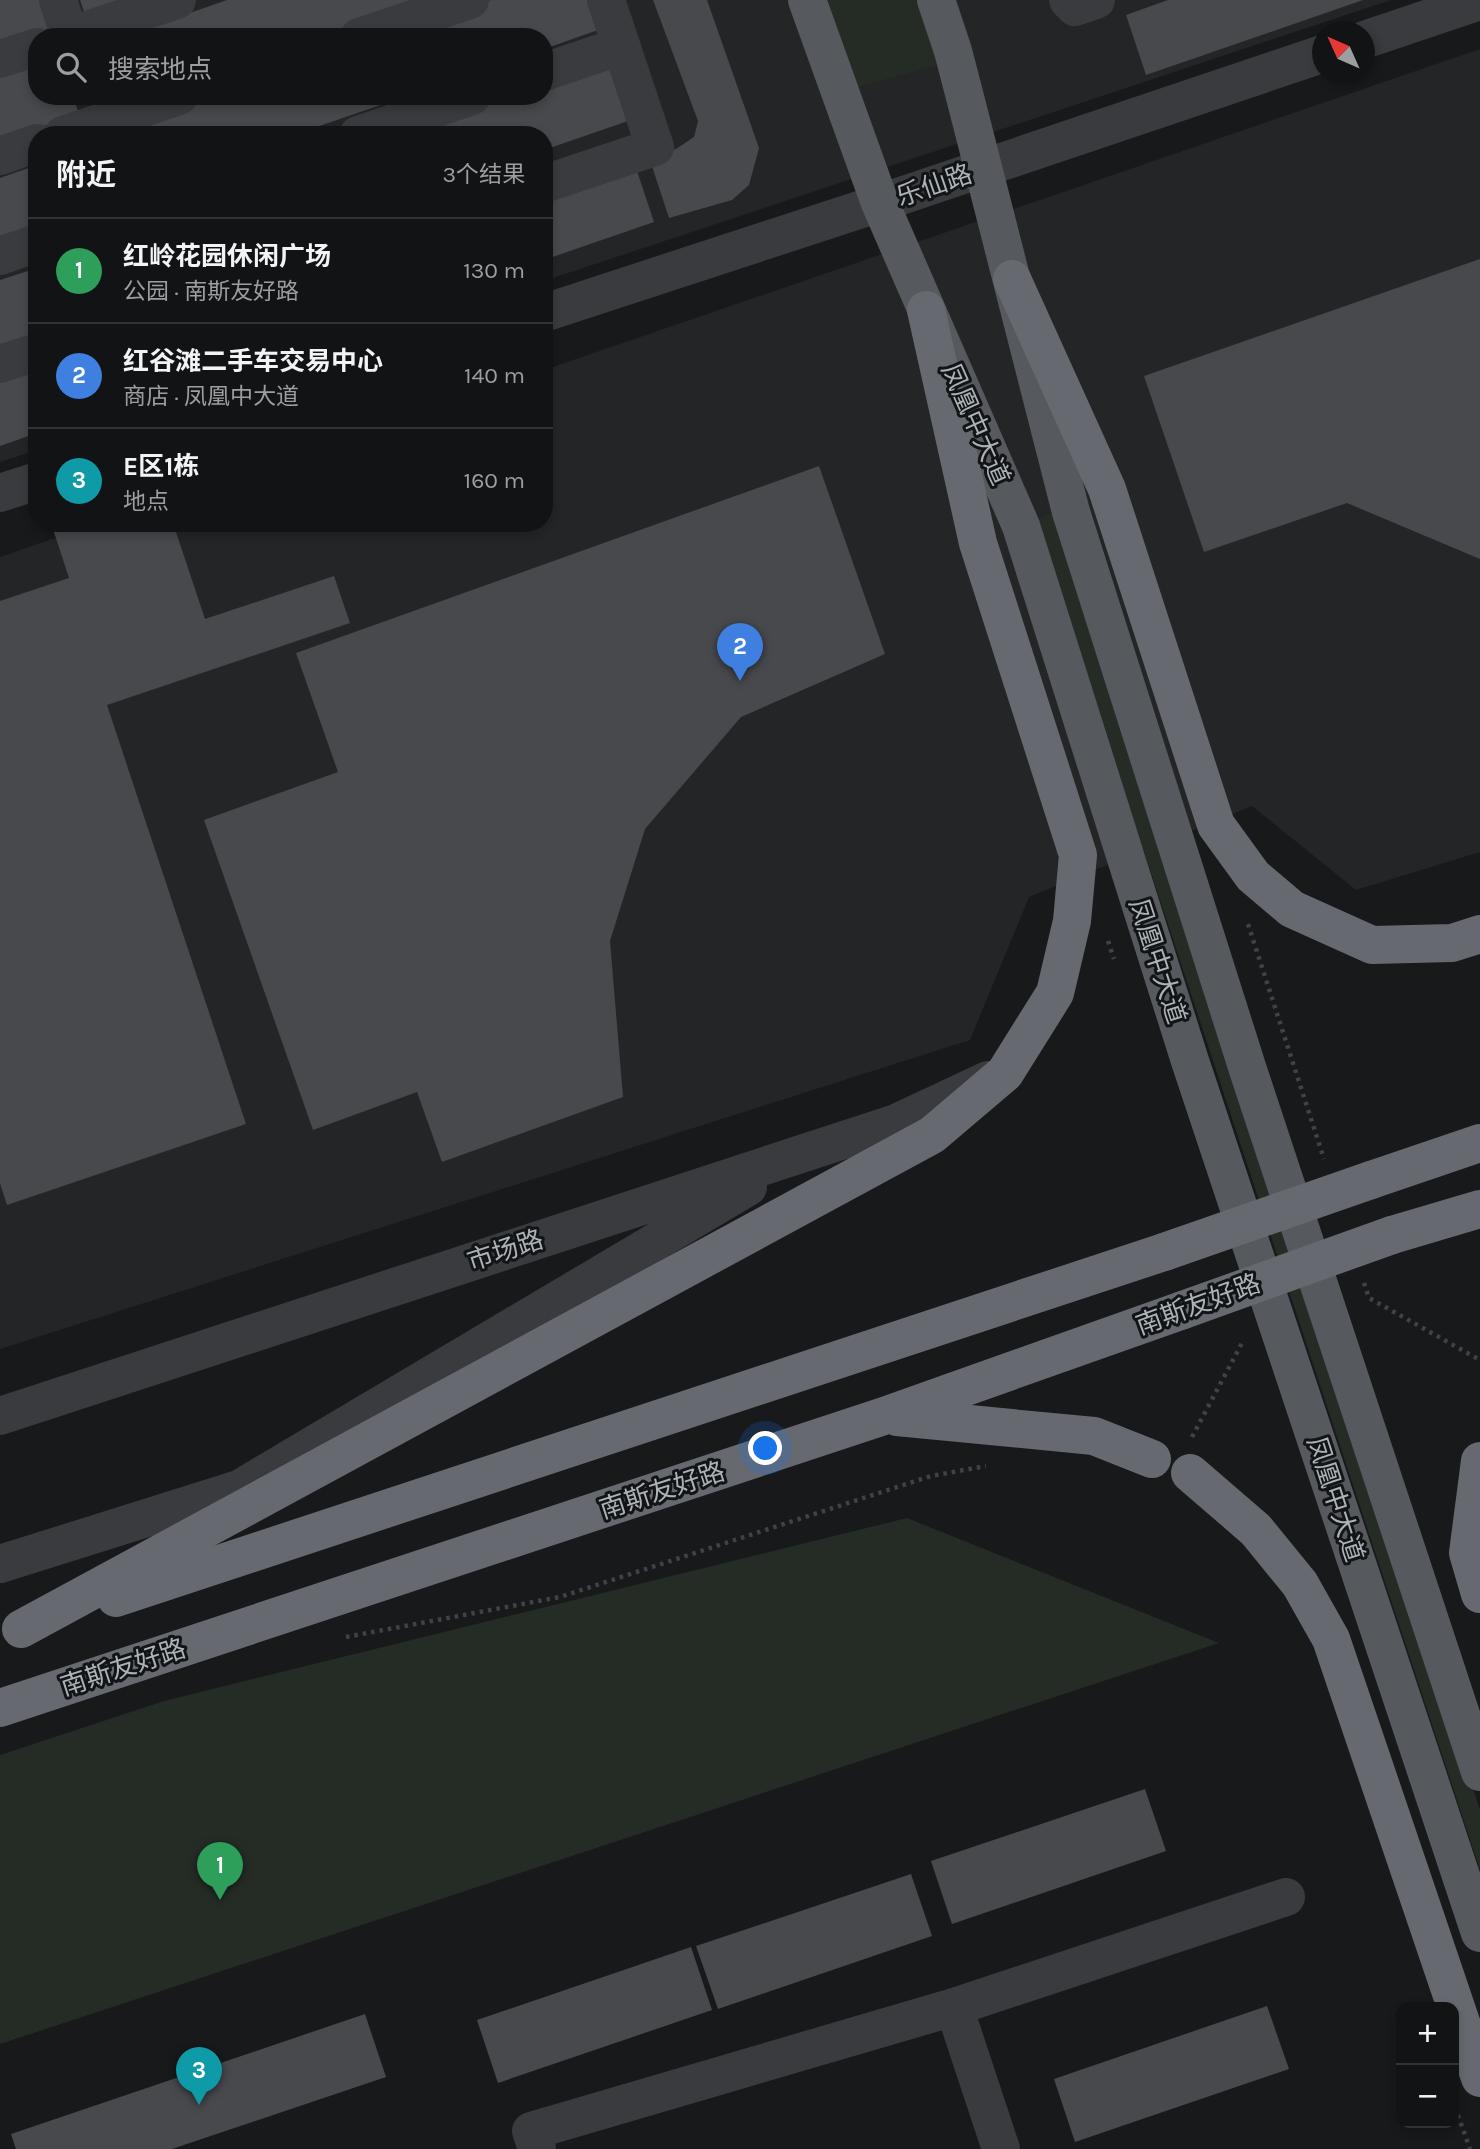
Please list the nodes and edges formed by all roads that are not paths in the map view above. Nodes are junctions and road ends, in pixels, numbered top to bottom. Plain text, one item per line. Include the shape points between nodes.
1 (58, 0) edge
2 (177, 0) edge
3 (470, 0) edge
4 (606, 0) edge
5 (807, 0) edge
6 (936, 0) edge
7 (1068, 0) edge
8 (1096, 0) edge
9 (1480, 1) edge
10 (60, 28) edge
11 (94, 28) edge
12 (386, 28) edge
13 (1375, 36) edge
14 (621, 46) junction
15 (28, 50) edge
16 (1312, 57) edge
17 (0, 59) edge
18 (553, 69) edge
19 (146, 105) edge
20 (446, 105) edge
21 (98, 118) edge
22 (82, 126) edge
23 (384, 126) edge
24 (28, 146) edge
25 (0, 156) edge
26 (983, 168) junction
27 (553, 181) edge
28 (880, 203) junction
29 (28, 246) edge
30 (0, 256) edge
31 (1012, 279) junction
32 (553, 310) edge
33 (926, 310) junction
34 (28, 355) edge
35 (0, 364) edge
36 (28, 484) edge
37 (0, 493) edge
38 (1480, 934) edge
39 (1005, 1073) junction
40 (1480, 1143) edge
41 (810, 1151) junction
42 (1480, 1209) edge
43 (0, 1416) edge
44 (884, 1416) junction
45 (1190, 1457) road end
46 (1152, 1459) dead end
47 (1480, 1461) edge
48 (0, 1564) edge
49 (1480, 1594) edge
50 (11, 1633) edge
51 (0, 1708) edge
52 (1480, 1772) edge
53 (1286, 1898) dead end
54 (1480, 1933) edge
55 (954, 2007) junction
56 (1480, 2078) edge
57 (537, 2149) edge
58 (1001, 2149) edge

1 - 10 street
2 - 11 street
3 - 12 street
4 - 14 street
5 - 28 main road, 凤凰中大道
6 - 26 main road, 凤凰中大道
7 - 8 street via 1075,7
9 - 13 street
14 - 18 street
14 - 27 street via 654,147
15 - 17 street
16 - 26 street, 乐仙路
19 - 21 street
20 - 23 street
21 - 22 street
24 - 25 street
26 - 28 street, 乐仙路
26 - 31 main road, 凤凰中大道
28 - 32 street, 乐仙路
28 - 33 main road, 凤凰中大道
29 - 30 street
31 - 38 highway via 1107,489 1216,825 1253,876 1292,909 1372,945 1452,943
31 - 52 main road, 凤凰中大道 via 1071,512 1244,1057
33 - 39 highway via 978,543 1078,855 1072,921 1055,993
33 - 54 main road, 凤凰中大道 via 1020,526 1190,1061
34 - 35 street
36 - 37 street
39 - 41 street, 市场路 via 896,1122
39 - 50 highway via 932,1135
40 - 50 highway, bridge
41 - 43 street, 市场路
41 - 48 street via 239,1489
42 - 44 highway, 南斯友好路, bridge via 1392,1235
44 - 46 highway via 1094,1436
44 - 51 highway, 南斯友好路
45 - 56 highway via 1300,1584 1331,1639
47 - 49 highway via 1468,1553
53 - 55 street
55 - 57 street via 531,2132
55 - 58 street

